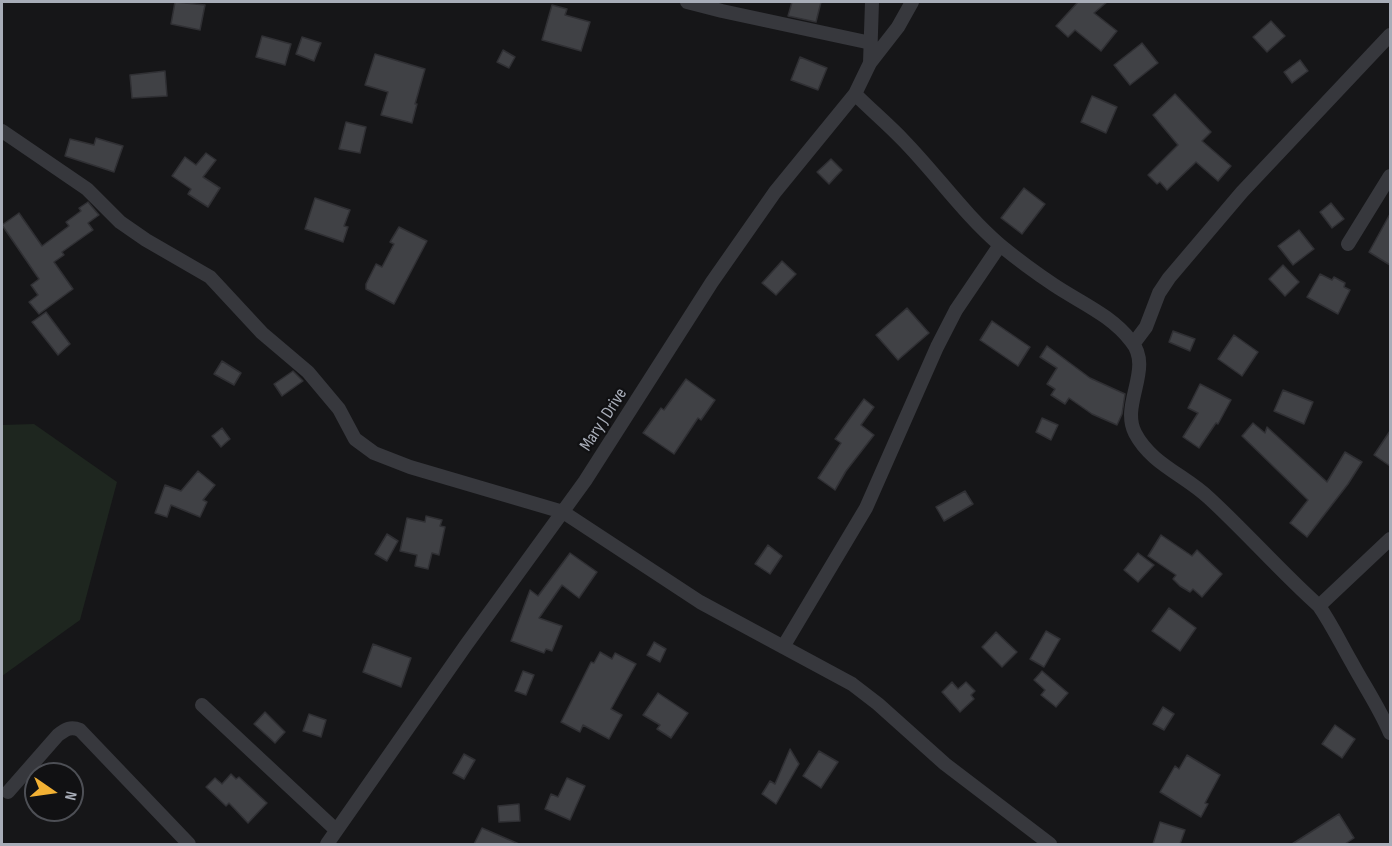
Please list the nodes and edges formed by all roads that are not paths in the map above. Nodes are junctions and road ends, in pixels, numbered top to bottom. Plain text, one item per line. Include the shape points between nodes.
1 (687, 2) edge
2 (872, 2) edge
3 (912, 2) edge
4 (1390, 34) edge
5 (871, 43) junction
6 (870, 63) junction
7 (855, 94) junction
8 (2, 131) edge
9 (1390, 176) edge
10 (1348, 244) dead end
11 (1000, 245) junction
12 (1134, 343) junction
13 (563, 512) junction
14 (1390, 539) edge
15 (1319, 606) junction
16 (783, 647) junction
17 (202, 705) dead end
18 (1390, 733) edge
19 (8, 792) dead end
20 (336, 830) junction
21 (189, 844) edge
22 (327, 844) edge
23 (1050, 844) edge

1 - 5 street
2 - 5 street, Mary J Drive
3 - 6 street
4 - 12 street via 1242,192 1169,278
5 - 6 street, Mary J Drive
6 - 7 street, Mary J Drive
7 - 11 street
7 - 13 street, Mary J Drive via 749,228
8 - 13 street via 87,189 120,222 210,277 262,333 308,372 339,409 355,440 374,453
9 - 10 street
11 - 12 street via 1105,316
11 - 16 street via 956,310 866,508
12 - 15 street via 1139,358 1131,418 1136,435 1149,452 1207,496
13 - 16 street via 700,602
13 - 20 street, Mary J Drive
14 - 15 street
15 - 18 street
16 - 23 street via 852,684 945,764
17 - 20 street
19 - 21 street via 58,735 73,727
20 - 22 street, Mary J Drive

